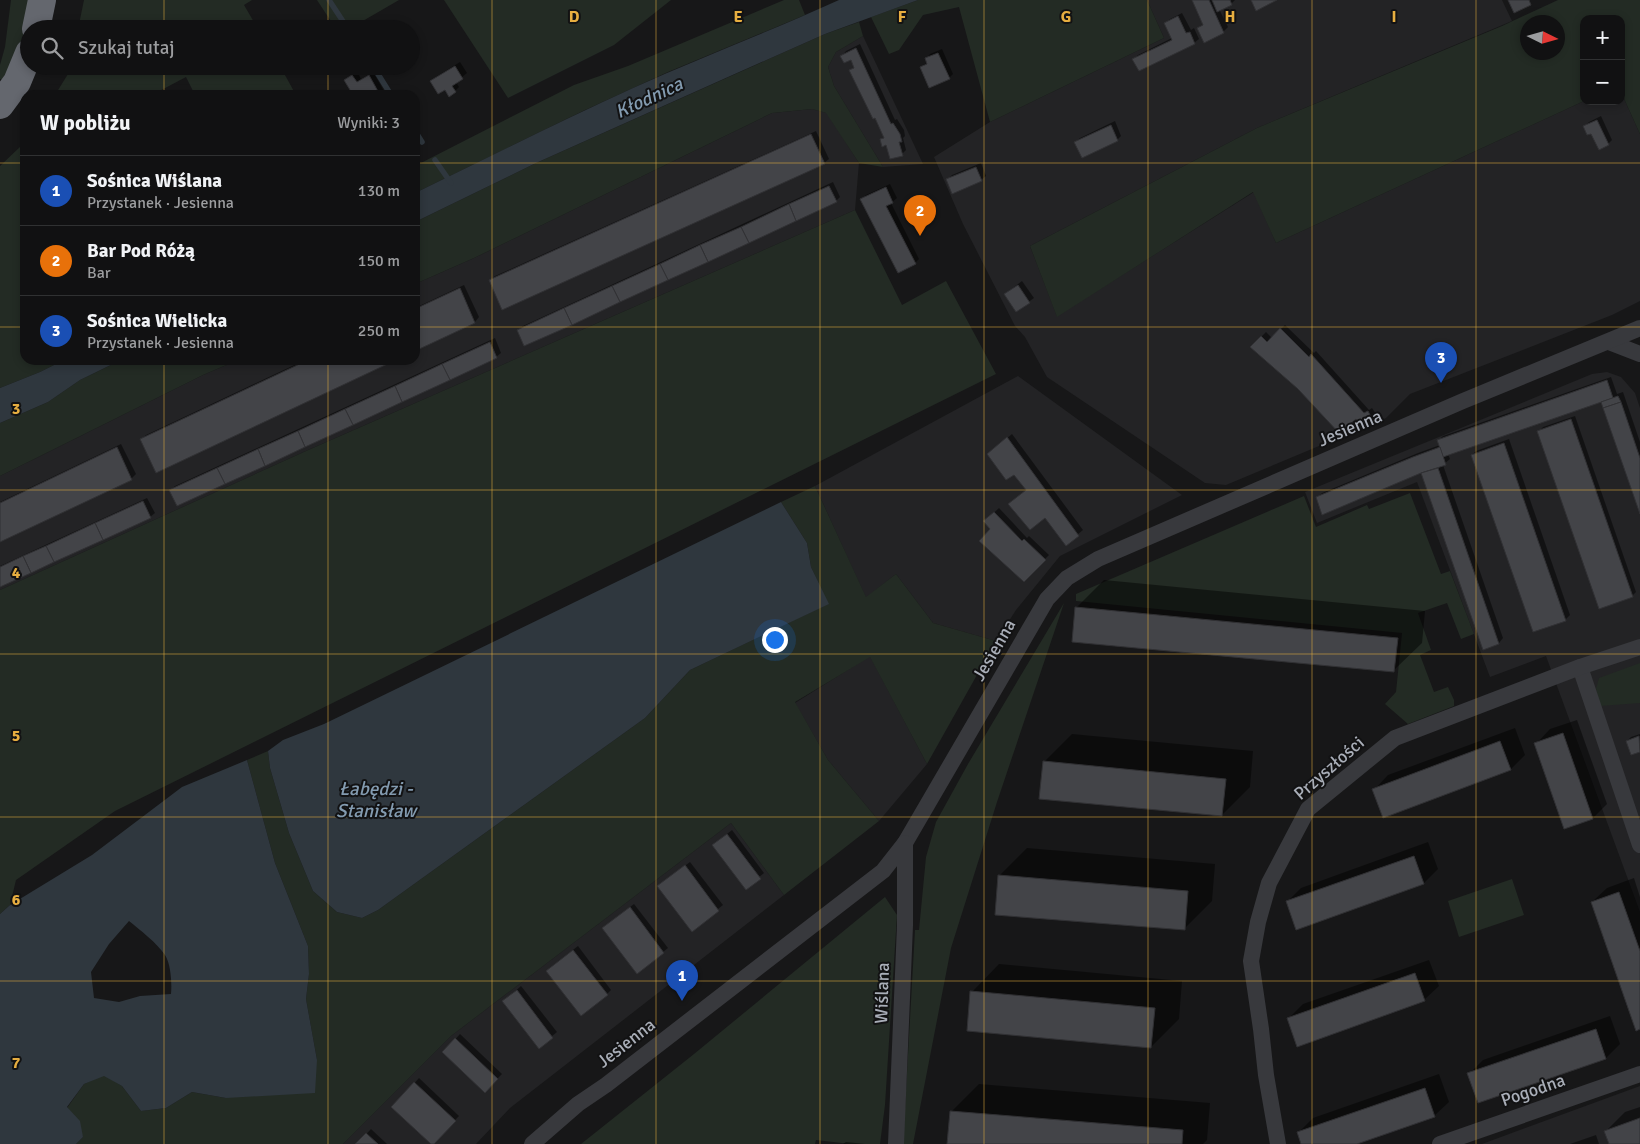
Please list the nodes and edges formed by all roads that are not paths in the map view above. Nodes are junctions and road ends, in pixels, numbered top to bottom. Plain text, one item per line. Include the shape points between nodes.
1 (42, 0) edge
2 (38, 20) edge
3 (20, 75) edge
4 (0, 105) edge
5 (1640, 328) edge
6 (1609, 342) junction
7 (1640, 354) edge
8 (1640, 647) edge
9 (1580, 667) junction
10 (905, 843) junction
11 (1640, 844) edge
12 (1640, 1074) edge
13 (532, 1144) edge
14 (896, 1144) edge
15 (1278, 1144) edge
16 (1440, 1144) edge

1 - 2 highway
3 - 4 highway
5 - 6 street, Jesienna
6 - 7 street
6 - 10 street, Jesienna via 1203,513 1098,559 1067,578 1047,599
8 - 9 street, Przyszłości
9 - 11 street
9 - 15 street, Przyszłości via 1395,738 1308,809 1269,883 1251,961
10 - 13 street, Jesienna via 882,871 578,1104
10 - 14 street, Wiślana
12 - 16 street, Pogodna

